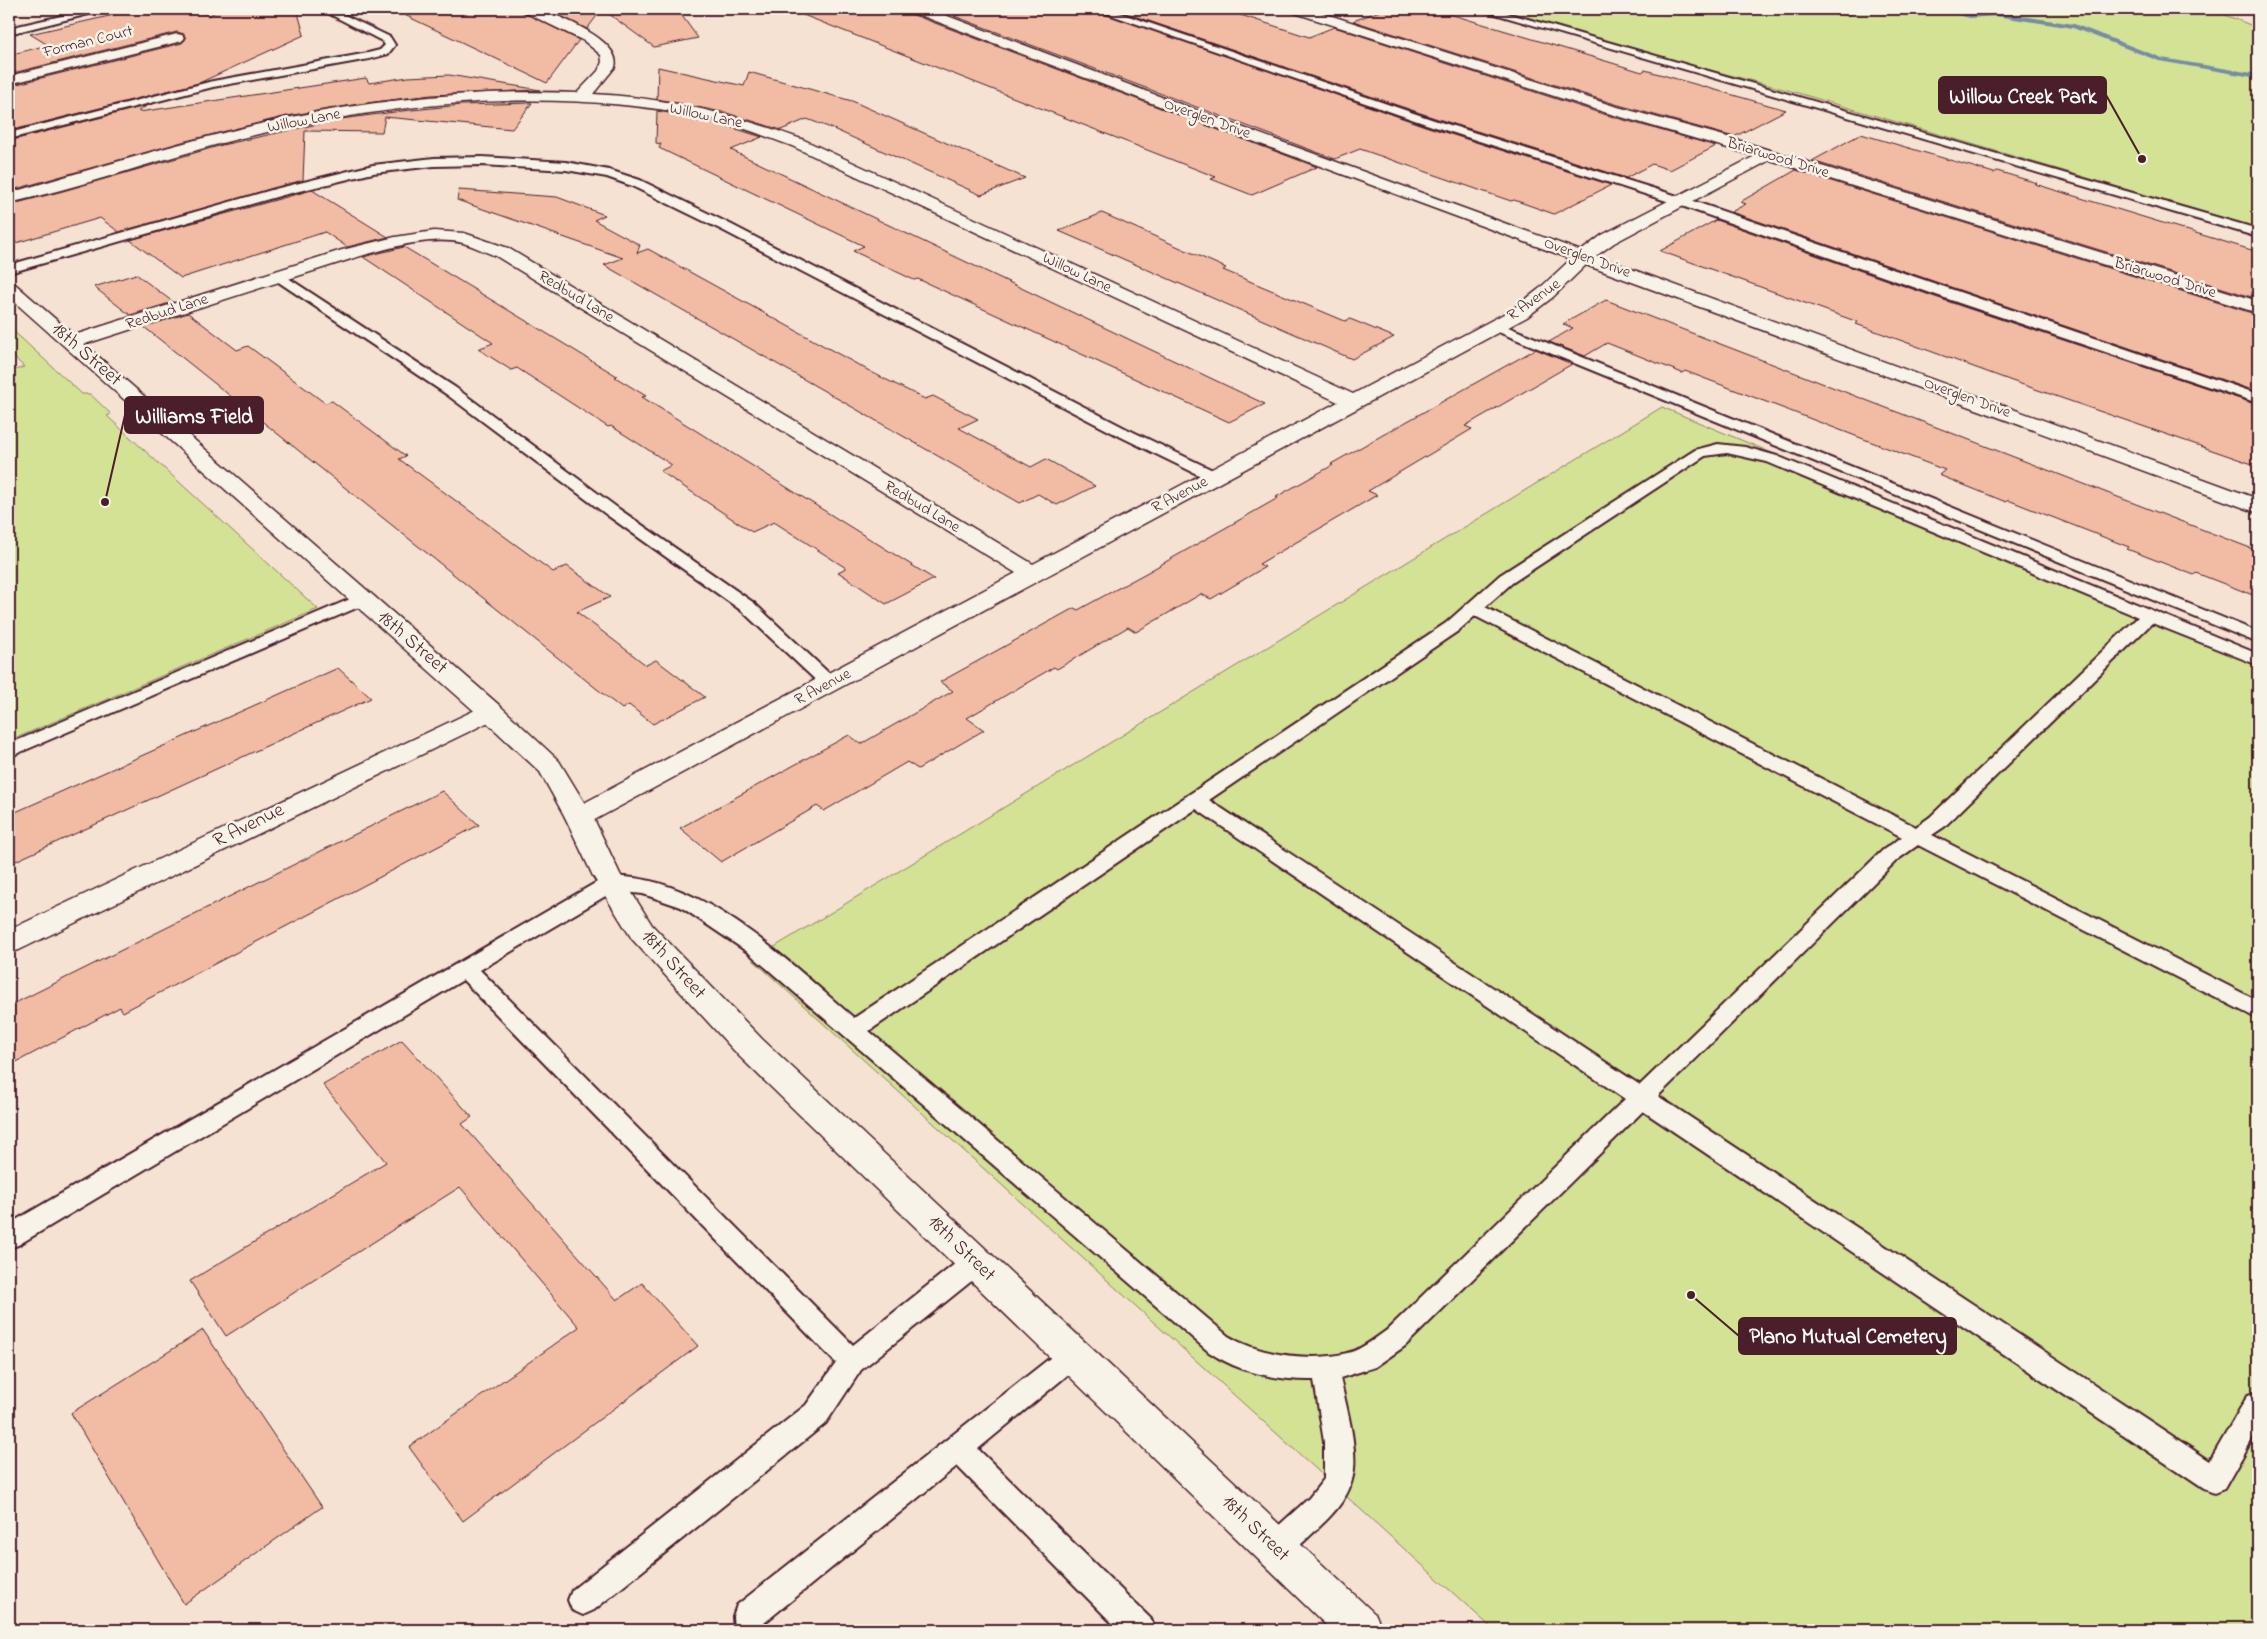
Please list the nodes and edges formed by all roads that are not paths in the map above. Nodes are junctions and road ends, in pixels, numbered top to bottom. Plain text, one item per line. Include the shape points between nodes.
1 (104, 9) edge
2 (325, 9) edge
3 (525, 9) edge
4 (917, 9) edge
5 (1099, 9) edge
6 (1297, 9) edge
7 (1336, 9) edge
8 (1483, 9) edge
9 (1318, 15) junction
10 (9, 31) edge
11 (177, 38) dead end
12 (9, 80) edge
13 (580, 98) junction
14 (9, 136) edge
15 (1768, 155) junction
16 (9, 198) edge
17 (1680, 201) junction
18 (2258, 233) edge
19 (1585, 256) junction
20 (9, 270) edge
21 (279, 276) junction
22 (9, 288) edge
23 (2258, 307) edge
24 (1496, 326) junction
25 (72, 342) junction
26 (2258, 399) edge
27 (1354, 402) junction
28 (1215, 477) junction
29 (2258, 506) edge
30 (1033, 574) junction
31 (362, 599) junction
32 (1474, 608) junction
33 (2150, 615) junction
34 (2258, 638) edge
35 (2258, 660) edge
36 (829, 683) junction
37 (490, 710) junction
38 (9, 750) edge
39 (1196, 800) junction
40 (579, 817) junction
41 (1916, 836) junction
42 (611, 884) junction
43 (9, 942) edge
44 (465, 968) junction
45 (2258, 1012) edge
46 (853, 1030) junction
47 (1642, 1098) junction
48 (9, 1238) edge
49 (976, 1262) junction
50 (1073, 1355) junction
51 (852, 1362) junction
52 (1325, 1367) junction
53 (2258, 1404) edge
54 (958, 1448) junction
55 (1275, 1548) junction
56 (583, 1600) dead end
57 (749, 1630) edge
58 (1140, 1630) edge
59 (1361, 1630) edge

1 - 10 lane
2 - 14 lane via 386,39 390,45 384,52 369,56 213,84
3 - 13 street via 592,38 607,51 610,60 606,70
4 - 19 street, Overglen Drive via 1225,126
5 - 17 lane via 1430,122
6 - 9 street, Briarwood Drive
7 - 9 street
8 - 18 lane
9 - 15 street, Briarwood Drive via 1609,109
11 - 12 street, Forman Court
13 - 16 street, Willow Lane via 471,99 349,112 286,123
13 - 27 street, Willow Lane via 704,113 798,143
15 - 17 street, R Avenue
15 - 23 street, Briarwood Drive
17 - 19 street, R Avenue via 1608,239
17 - 26 lane
19 - 24 street, R Avenue via 1546,293
19 - 29 street, Overglen Drive
20 - 28 lane via 279,192 373,169 434,162 482,161 566,166 609,174 643,186
21 - 25 street, Redbud Lane
21 - 30 street, Redbud Lane via 348,254 421,238 464,238 489,246
21 - 36 lane via 451,391 613,512 748,607
22 - 25 street, 18th Street
24 - 27 street, R Avenue
24 - 34 lane
25 - 31 street, 18th Street
27 - 28 street, R Avenue
28 - 30 street, R Avenue
30 - 36 street, R Avenue
31 - 37 street, 18th Street
31 - 38 lane
32 - 33 lane via 1506,580 1700,453 1724,448 1772,459
32 - 39 lane via 1452,627
32 - 41 lane
33 - 35 lane
33 - 41 lane via 1937,822
36 - 40 street, R Avenue
37 - 40 street, 18th Street via 550,767
37 - 43 street, R Avenue
39 - 46 lane
39 - 47 lane
40 - 42 street, 18th Street
41 - 45 lane
41 - 47 lane via 1890,856
42 - 44 lane
42 - 46 lane via 646,887 688,902 757,947
42 - 49 street, 18th Street via 642,932 738,1035
44 - 48 lane
44 - 51 lane
46 - 52 lane via 1225,1348 1280,1366
47 - 52 lane via 1396,1338 1359,1361
47 - 53 lane via 2214,1480
49 - 50 street, 18th Street
49 - 51 lane
50 - 54 lane
50 - 55 street, 18th Street
51 - 56 lane via 816,1414
52 - 55 lane via 1340,1473 1338,1482 1322,1503
54 - 57 lane via 748,1616
54 - 58 lane
55 - 59 street, 18th Street

